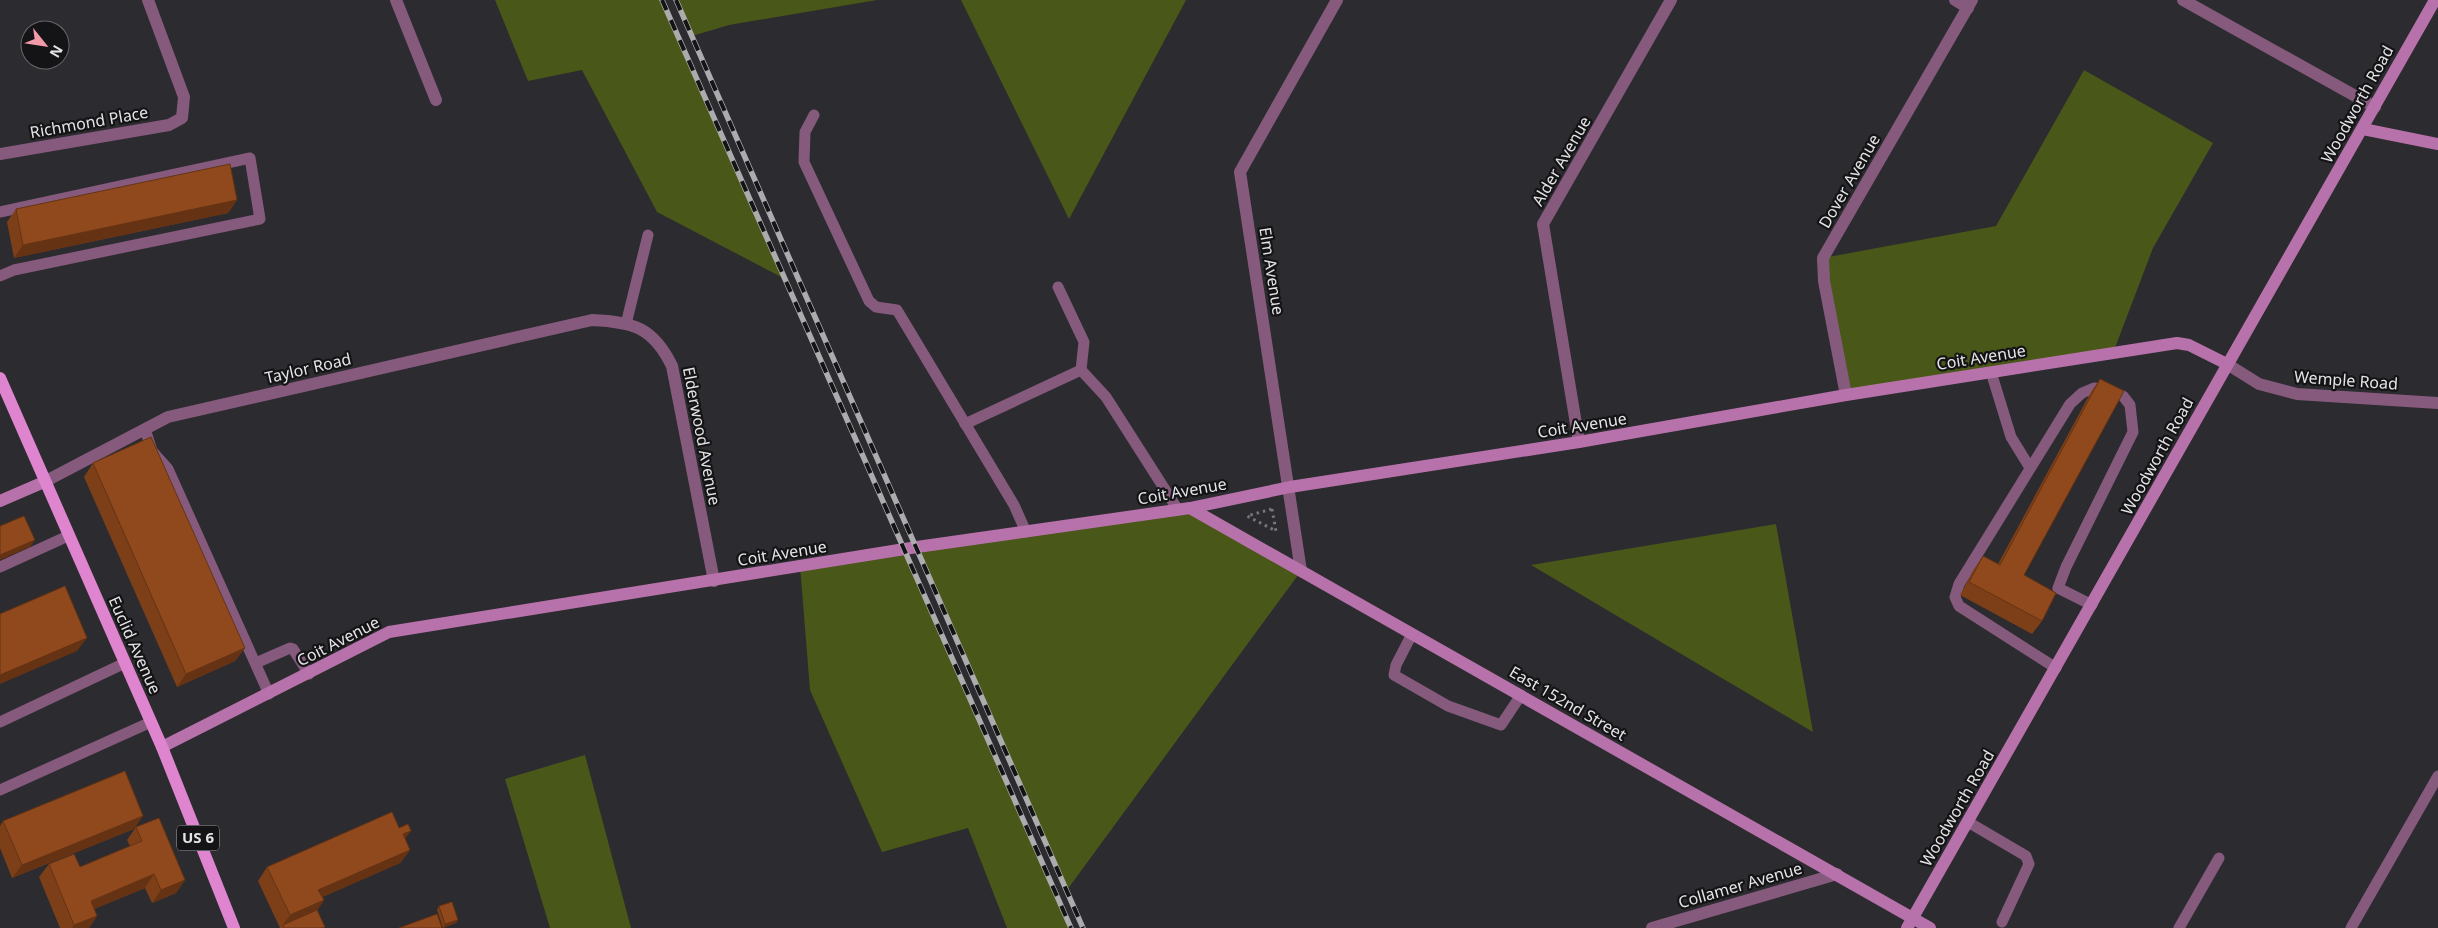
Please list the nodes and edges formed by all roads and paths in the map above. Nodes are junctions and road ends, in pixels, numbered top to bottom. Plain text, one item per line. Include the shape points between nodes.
1 (148, 0) edge
2 (396, 0) edge
3 (1338, 0) edge
4 (1671, 0) edge
5 (1954, 0) edge
6 (2183, 0) edge
7 (2435, 0) edge
8 (1970, 4) edge
9 (436, 100) dead end
10 (2375, 106) junction
11 (814, 115) dead end
12 (2363, 129) junction
13 (2438, 144) edge
14 (0, 154) edge
15 (0, 212) edge
16 (648, 234) dead end
17 (0, 276) edge
18 (1058, 288) dead end
19 (592, 320) joint
20 (626, 324) junction
21 (2227, 364) junction
22 (1081, 370) junction
23 (1991, 372) junction
24 (0, 378) edge
25 (1846, 396) junction
26 (2438, 403) edge
27 (965, 424) junction
28 (145, 429) junction
29 (1579, 442) junction
30 (2030, 468) junction
31 (44, 482) junction
32 (1290, 487) junction
33 (0, 501) edge
34 (1184, 509) junction
35 (1276, 531) joint
36 (1026, 532) junction
37 (68, 536) junction
38 (0, 567) edge
39 (1301, 571) junction
40 (714, 580) junction
41 (2092, 605) junction
42 (1412, 634) junction
43 (125, 663) junction
44 (256, 663) junction
45 (2056, 668) junction
46 (309, 674) junction
47 (269, 694) junction
48 (1521, 696) junction
49 (0, 722) edge
50 (151, 722) junction
51 (162, 748) junction
52 (2438, 776) edge
53 (0, 790) edge
54 (1968, 822) junction
55 (2219, 858) dead end
56 (1837, 874) junction
57 (2002, 922) dead end
58 (1910, 923) edge
59 (233, 928) edge
60 (1652, 928) edge
61 (1930, 928) edge
62 (2179, 928) edge
63 (2351, 928) edge

1 - 14 street, Richmond Place via 184,97 182,118 169,125
2 - 9 street
3 - 32 street, Elm Avenue via 1240,172
4 - 29 street, Alder Avenue via 1544,224
5 - 8 street
6 - 10 street
7 - 10 street, Woodworth Road
8 - 25 street, Dover Avenue via 1823,258 1824,281
10 - 12 street, Woodworth Road
11 - 27 lane via 805,132 804,162 869,301 876,307 897,310
12 - 13 street
12 - 21 street, Woodworth Road
15 - 17 lane via 250,158 260,219 14,270
16 - 20 lane
18 - 22 lane via 1084,342
19 - 20 street, Elderwood Avenue
19 - 28 street, Taylor Road via 168,417
20 - 40 street, Elderwood Avenue via 647,332 658,341 672,366
21 - 23 street, Coit Avenue via 2189,344 2177,343
21 - 26 street, Wemple Road via 2259,384 2297,394
21 - 41 street, Woodworth Road
22 - 27 lane
22 - 34 lane via 1106,397
23 - 25 street, Coit Avenue
23 - 30 lane via 2011,437
24 - 31 main road, Euclid Avenue / US 6
25 - 29 street, Coit Avenue
27 - 36 lane via 1014,505
28 - 31 street, Taylor Road
28 - 44 lane via 152,451 168,469
29 - 32 street, Coit Avenue
30 - 41 lane via 2070,404 2082,393 2094,388 2109,390 2122,396 2130,405 2133,432 2058,588
30 - 45 lane via 1959,584 1955,597 1959,606
31 - 33 street
31 - 37 main road, Euclid Avenue / US 6
32 - 34 street, Coit Avenue
32 - 39 street, Elm Avenue
34 - 36 street, Coit Avenue
34 - 39 street, East 152nd Street
35 - 35 path via 1272,508 1247,516 1268,528
36 - 40 street, Coit Avenue
37 - 38 lane
37 - 43 main road, Euclid Avenue / US 6
39 - 42 street, East 152nd Street
40 - 46 street, Coit Avenue via 388,632
41 - 45 street, Woodworth Road
42 - 48 street, East 152nd Street
42 - 48 lane via 1394,674 1448,706 1501,725
43 - 49 lane
43 - 50 main road, Euclid Avenue / US 6
44 - 46 lane via 290,648
44 - 47 lane
45 - 54 street, Woodworth Road
46 - 47 street, Coit Avenue
47 - 51 street, Coit Avenue
48 - 56 street, East 152nd Street
50 - 51 main road, Euclid Avenue / US 6
50 - 53 lane
51 - 59 main road, Euclid Avenue / US 6
52 - 63 lane
54 - 57 lane via 2026,856 2029,864
54 - 58 street, Woodworth Road
55 - 62 lane
56 - 58 street, East 152nd Street
56 - 60 street, Collamer Avenue
58 - 61 street, East 152nd Street

